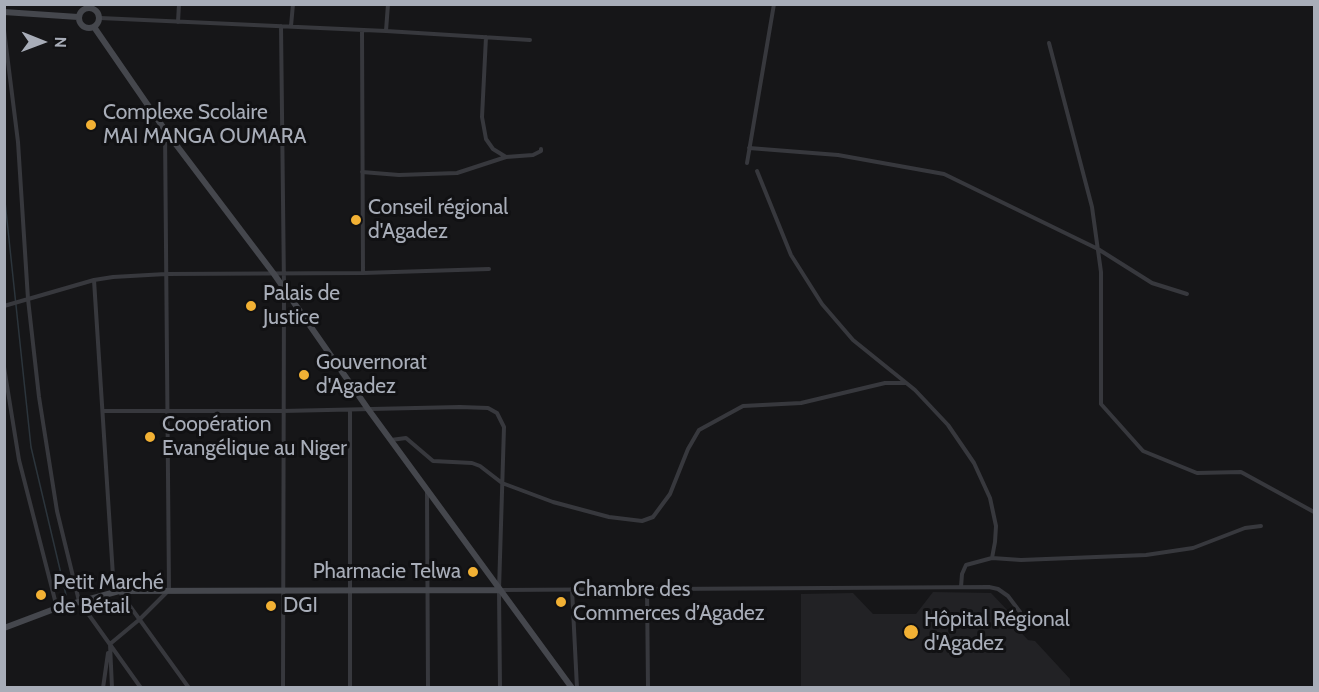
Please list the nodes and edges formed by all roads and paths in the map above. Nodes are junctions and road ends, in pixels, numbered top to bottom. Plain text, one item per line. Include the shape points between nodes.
1 (179, 4) edge
2 (292, 4) edge
3 (388, 4) edge
4 (774, 4) edge
5 (84, 6) edge
6 (4, 12) edge
7 (78, 17) junction
8 (100, 18) junction
9 (178, 22) junction
10 (281, 26) junction
11 (291, 26) junction
12 (94, 27) junction
13 (4, 30) edge
14 (362, 30) junction
15 (386, 30) junction
16 (486, 37) junction
17 (530, 40) dead end
18 (1049, 43) dead end
19 (165, 130) junction
20 (750, 148) junction
21 (541, 149) dead end
22 (506, 157) junction
23 (747, 163) dead end
24 (757, 171) dead end
25 (362, 172) junction
26 (1098, 249) junction
27 (489, 269) dead end
28 (363, 273) junction
29 (166, 274) junction
30 (274, 274) junction
31 (283, 274) junction
32 (94, 280) junction
33 (284, 287) junction
34 (1187, 294) dead end
35 (28, 299) junction
36 (4, 306) edge
37 (4, 367) edge
38 (906, 383) junction
39 (368, 409) junction
40 (350, 410) junction
41 (104, 411) junction
42 (283, 411) junction
43 (168, 412) junction
44 (390, 440) junction
45 (502, 483) junction
46 (427, 490) junction
47 (1314, 512) edge
48 (1261, 526) dead end
49 (992, 558) junction
50 (961, 587) junction
51 (647, 588) junction
52 (282, 589) junction
53 (572, 589) junction
54 (169, 590) junction
55 (349, 590) junction
56 (428, 590) junction
57 (499, 590) junction
58 (119, 591) junction
59 (79, 601) junction
60 (57, 608) junction
61 (1020, 612) dead end
62 (140, 619) junction
63 (4, 628) edge
64 (110, 644) junction
65 (103, 687) edge
66 (112, 687) edge
67 (141, 687) edge
68 (189, 687) edge
69 (283, 687) edge
70 (350, 687) edge
71 (428, 687) edge
72 (500, 687) edge
73 (572, 687) edge
74 (577, 687) edge
75 (648, 687) edge

1 - 9 street
2 - 11 street
3 - 15 street
4 - 20 street
5 - 7 main road
5 - 8 main road via 97,10
6 - 7 main road
7 - 12 main road via 82,25
8 - 9 street
8 - 12 main road
9 - 10 street
10 - 11 street
10 - 31 street
11 - 14 street
12 - 19 main road
13 - 35 street via 18,141
14 - 15 street
14 - 25 street
15 - 16 street
16 - 17 street
16 - 22 street via 482,117 486,139
18 - 26 street via 1092,207
19 - 29 street
19 - 30 main road
20 - 23 street
20 - 26 street via 838,155 944,174
21 - 22 street via 533,155
22 - 25 street via 457,173
24 - 38 street via 791,255 822,304 853,340
25 - 28 street
26 - 34 street via 1152,283
26 - 47 street via 1101,404 1143,451 1197,473 1241,472
27 - 28 street
28 - 31 street
29 - 30 street
29 - 32 street
29 - 43 street
30 - 31 street
30 - 33 main road
31 - 33 street
32 - 35 street
32 - 41 street
33 - 39 main road
33 - 42 street
35 - 36 street
35 - 59 street via 55,500
37 - 60 street via 19,460
38 - 45 street via 885,383 801,403 743,406 699,430 670,495 653,517 642,521 553,502
38 - 49 street via 948,425 974,463 990,498 996,526
39 - 40 street
39 - 44 main road
39 - 45 street via 488,408 497,413 504,427
40 - 42 street
40 - 55 street
41 - 43 street
41 - 58 street via 113,576
42 - 43 street
42 - 52 street
43 - 54 street
44 - 45 street via 406,438 433,461 480,466
44 - 46 main road
45 - 57 street
46 - 56 street
46 - 57 main road
48 - 49 street via 1245,528 1193,548 1146,555
49 - 50 street via 966,565
50 - 51 street
50 - 61 street via 998,589
51 - 53 street
51 - 75 street
52 - 54 main road
52 - 55 main road
52 - 69 street
53 - 57 street
53 - 74 street
54 - 58 main road
54 - 62 street
55 - 56 main road
55 - 70 street
56 - 57 main road
56 - 71 street
57 - 72 street
57 - 73 main road
58 - 59 main road
58 - 62 street
59 - 60 main road
59 - 64 street
60 - 63 main road
62 - 64 street
62 - 68 street
64 - 65 street
64 - 66 street
64 - 67 street

